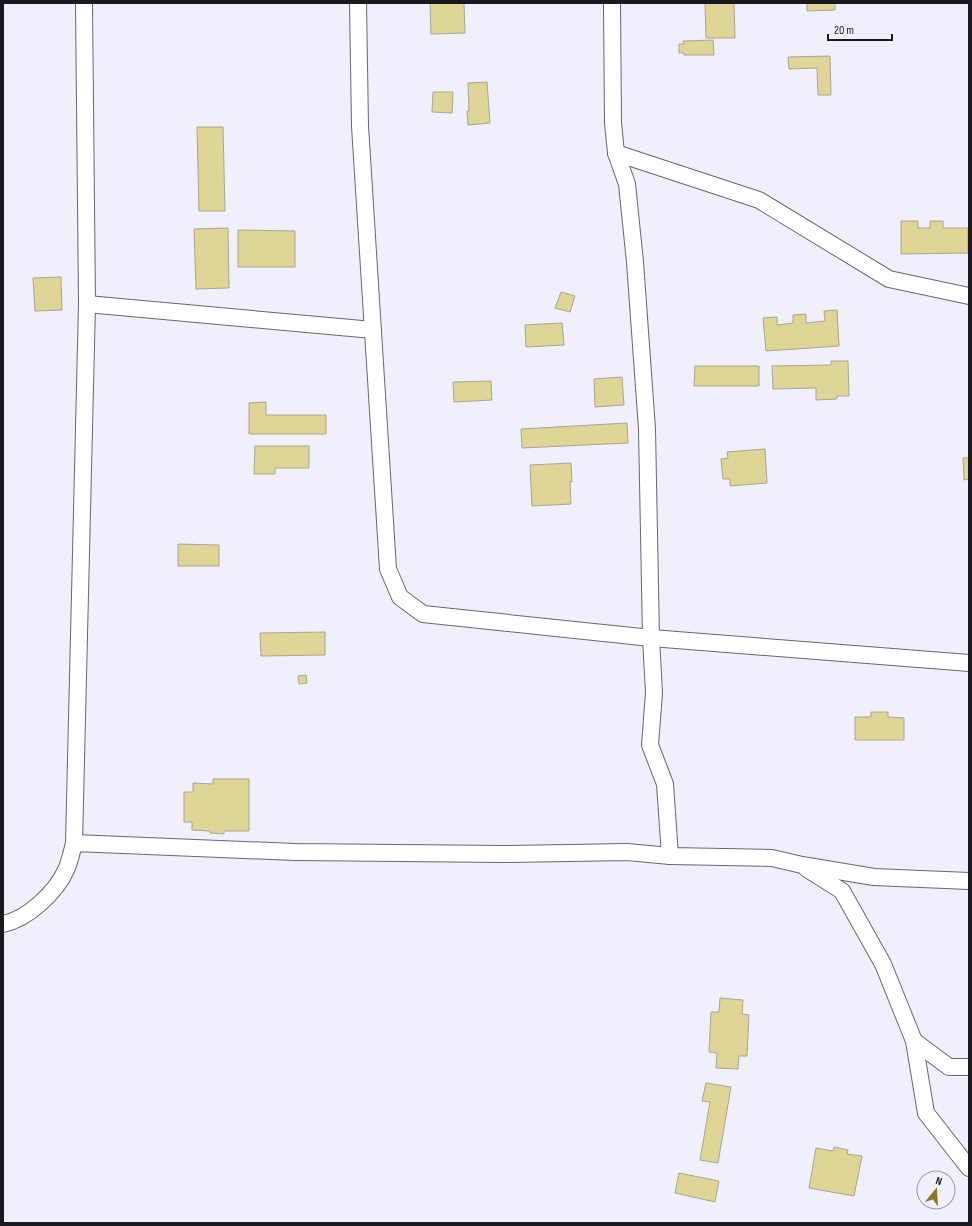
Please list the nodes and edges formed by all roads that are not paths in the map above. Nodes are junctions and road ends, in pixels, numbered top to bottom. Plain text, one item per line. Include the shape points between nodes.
1 (84, 3) edge
2 (358, 3) edge
3 (612, 3) edge
4 (616, 153) junction
5 (969, 296) edge
6 (87, 304) junction
7 (373, 330) junction
8 (651, 638) junction
9 (969, 662) edge
10 (74, 843) junction
11 (670, 856) junction
12 (802, 865) junction
13 (969, 881) edge
14 (3, 924) edge
15 (914, 1041) junction
16 (969, 1067) edge
17 (969, 1168) edge

1 - 6 street
2 - 7 street via 360,126
3 - 4 street via 613,123
4 - 5 street via 759,200 889,280
4 - 8 street via 627,184 648,430
6 - 7 street
6 - 10 street
7 - 8 street via 388,569 400,597 423,614
8 - 9 street
8 - 11 street via 654,693 650,745 665,784
10 - 11 street via 295,852 627,852
10 - 14 street via 66,870 51,893 28,913
11 - 12 street via 772,858
12 - 13 street via 874,877
12 - 15 street via 842,891 883,964
15 - 16 street via 949,1067
15 - 17 street via 926,1113

